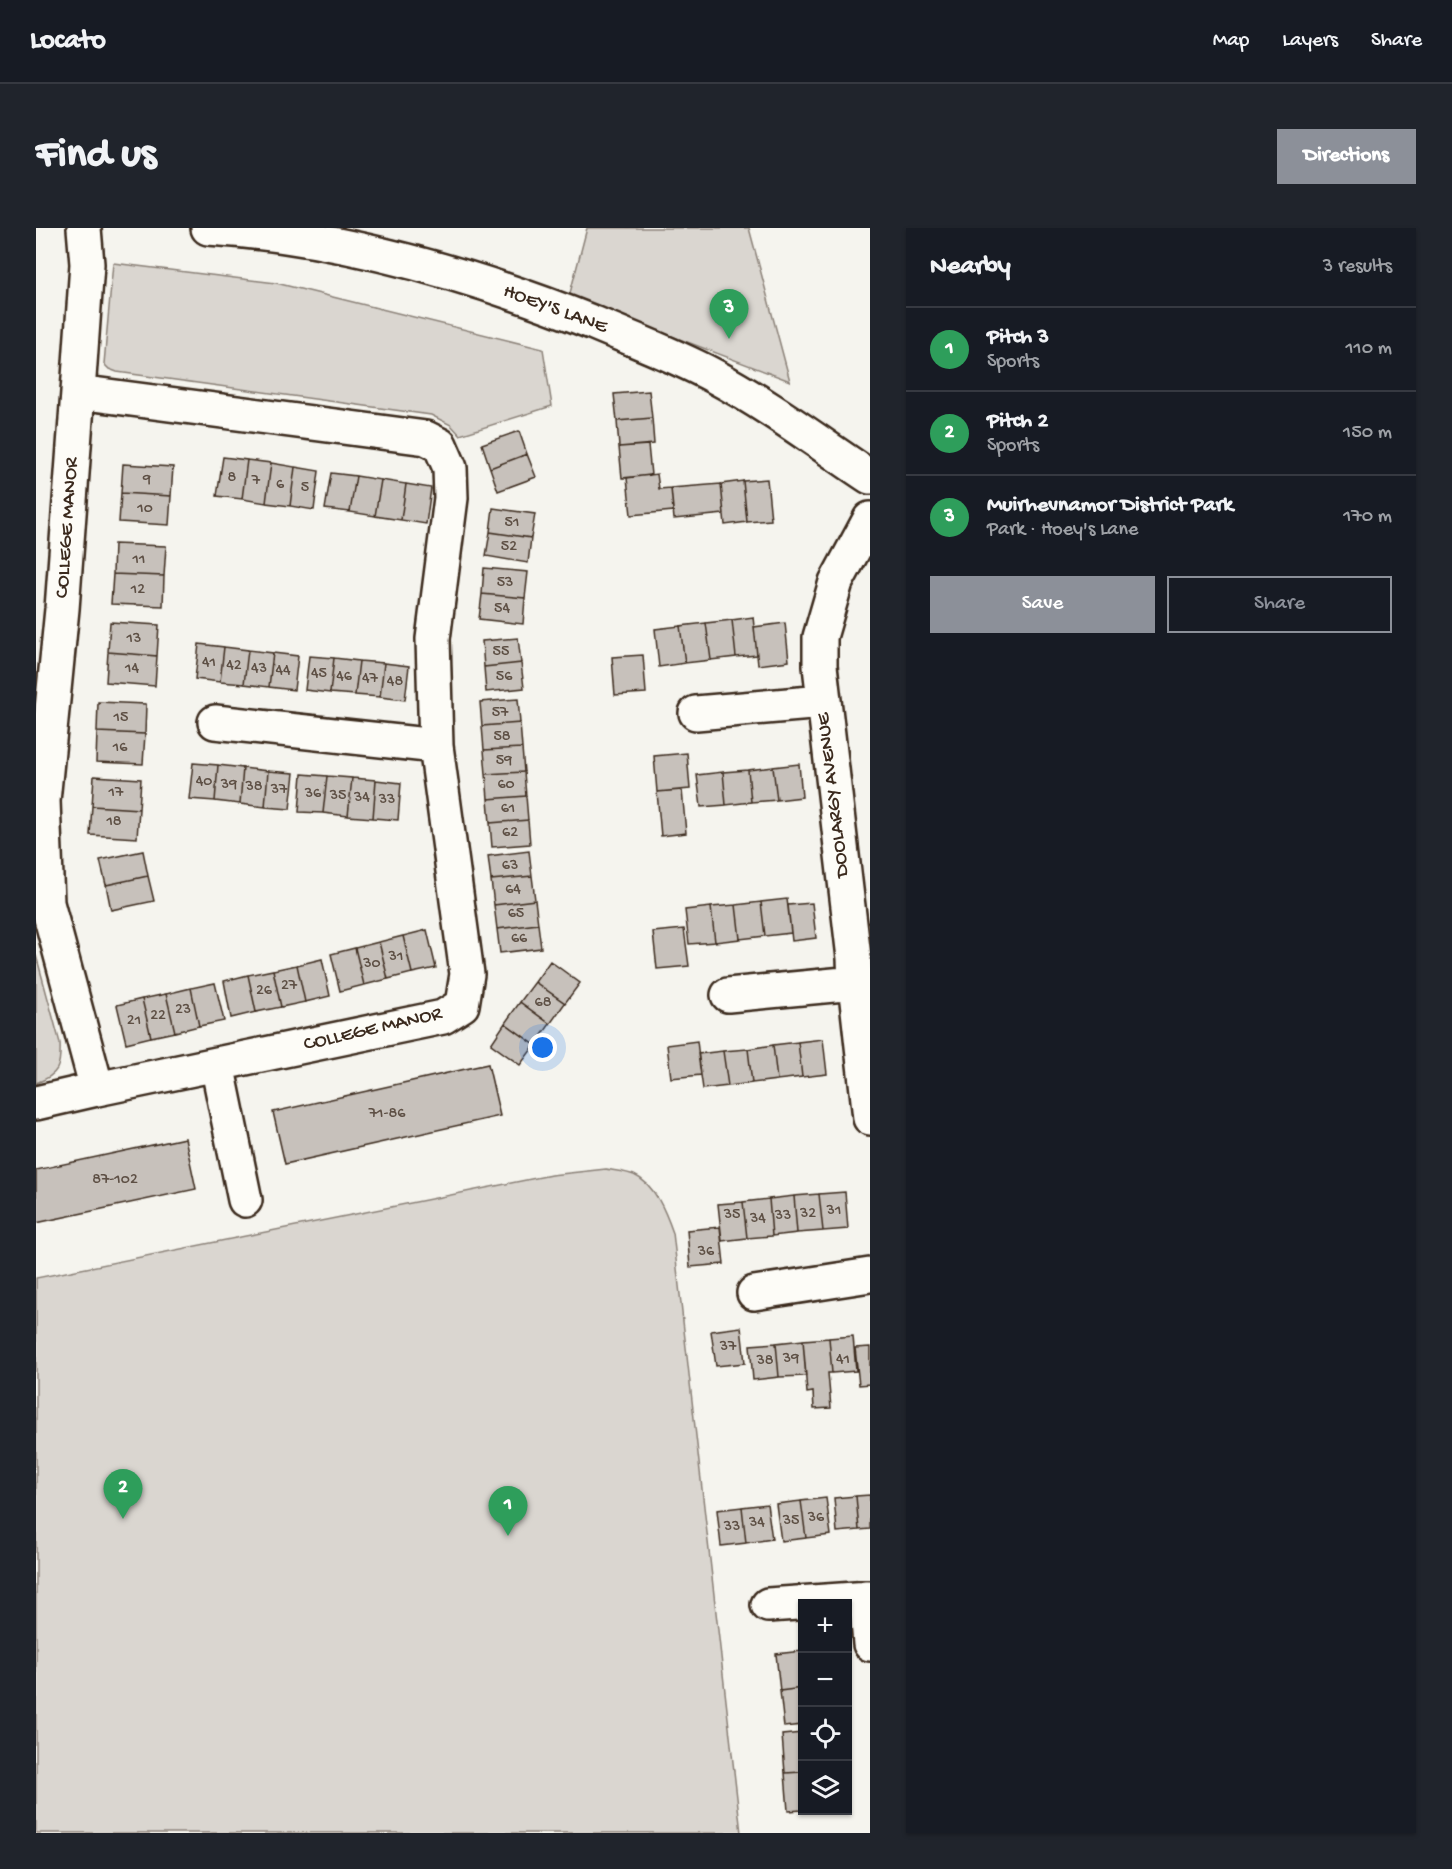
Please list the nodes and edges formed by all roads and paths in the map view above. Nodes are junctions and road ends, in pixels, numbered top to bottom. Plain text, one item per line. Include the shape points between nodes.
1 (84, 228) edge
2 (208, 228) edge
3 (78, 392) junction
4 (870, 477) edge
5 (870, 519) edge
6 (823, 702) junction
7 (696, 713) dead end
8 (215, 722) dead end
9 (436, 746) junction
10 (860, 966) edge
11 (728, 995) dead end
12 (217, 1064) junction
13 (97, 1089) junction
14 (36, 1103) edge
15 (870, 1118) edge
16 (245, 1200) dead end
17 (870, 1275) edge
18 (754, 1293) dead end
19 (868, 1598) edge
20 (768, 1605) dead end
21 (870, 1644) edge

1 - 3 street, COLLEGE MANOR via 87,264
2 - 4 street, HOEY'S LANE via 315,241 388,256 550,306 671,354 716,377
3 - 9 street, COLLEGE MANOR via 426,438 440,445 450,468 451,498 433,639
3 - 13 street, COLLEGE MANOR via 43,801 47,903
5 - 6 street, DOOLARGY AVENUE via 836,582 820,637
6 - 7 street, DOOLARGY AVENUE
6 - 10 street, DOOLARGY AVENUE
8 - 9 street
9 - 12 street, COLLEGE MANOR via 467,974 462,1005 443,1017
10 - 11 street
10 - 15 street, DOOLARGY AVENUE
12 - 13 street, COLLEGE MANOR
12 - 16 street
13 - 14 street, COLLEGE MANOR
17 - 18 street
19 - 20 street
19 - 21 street

